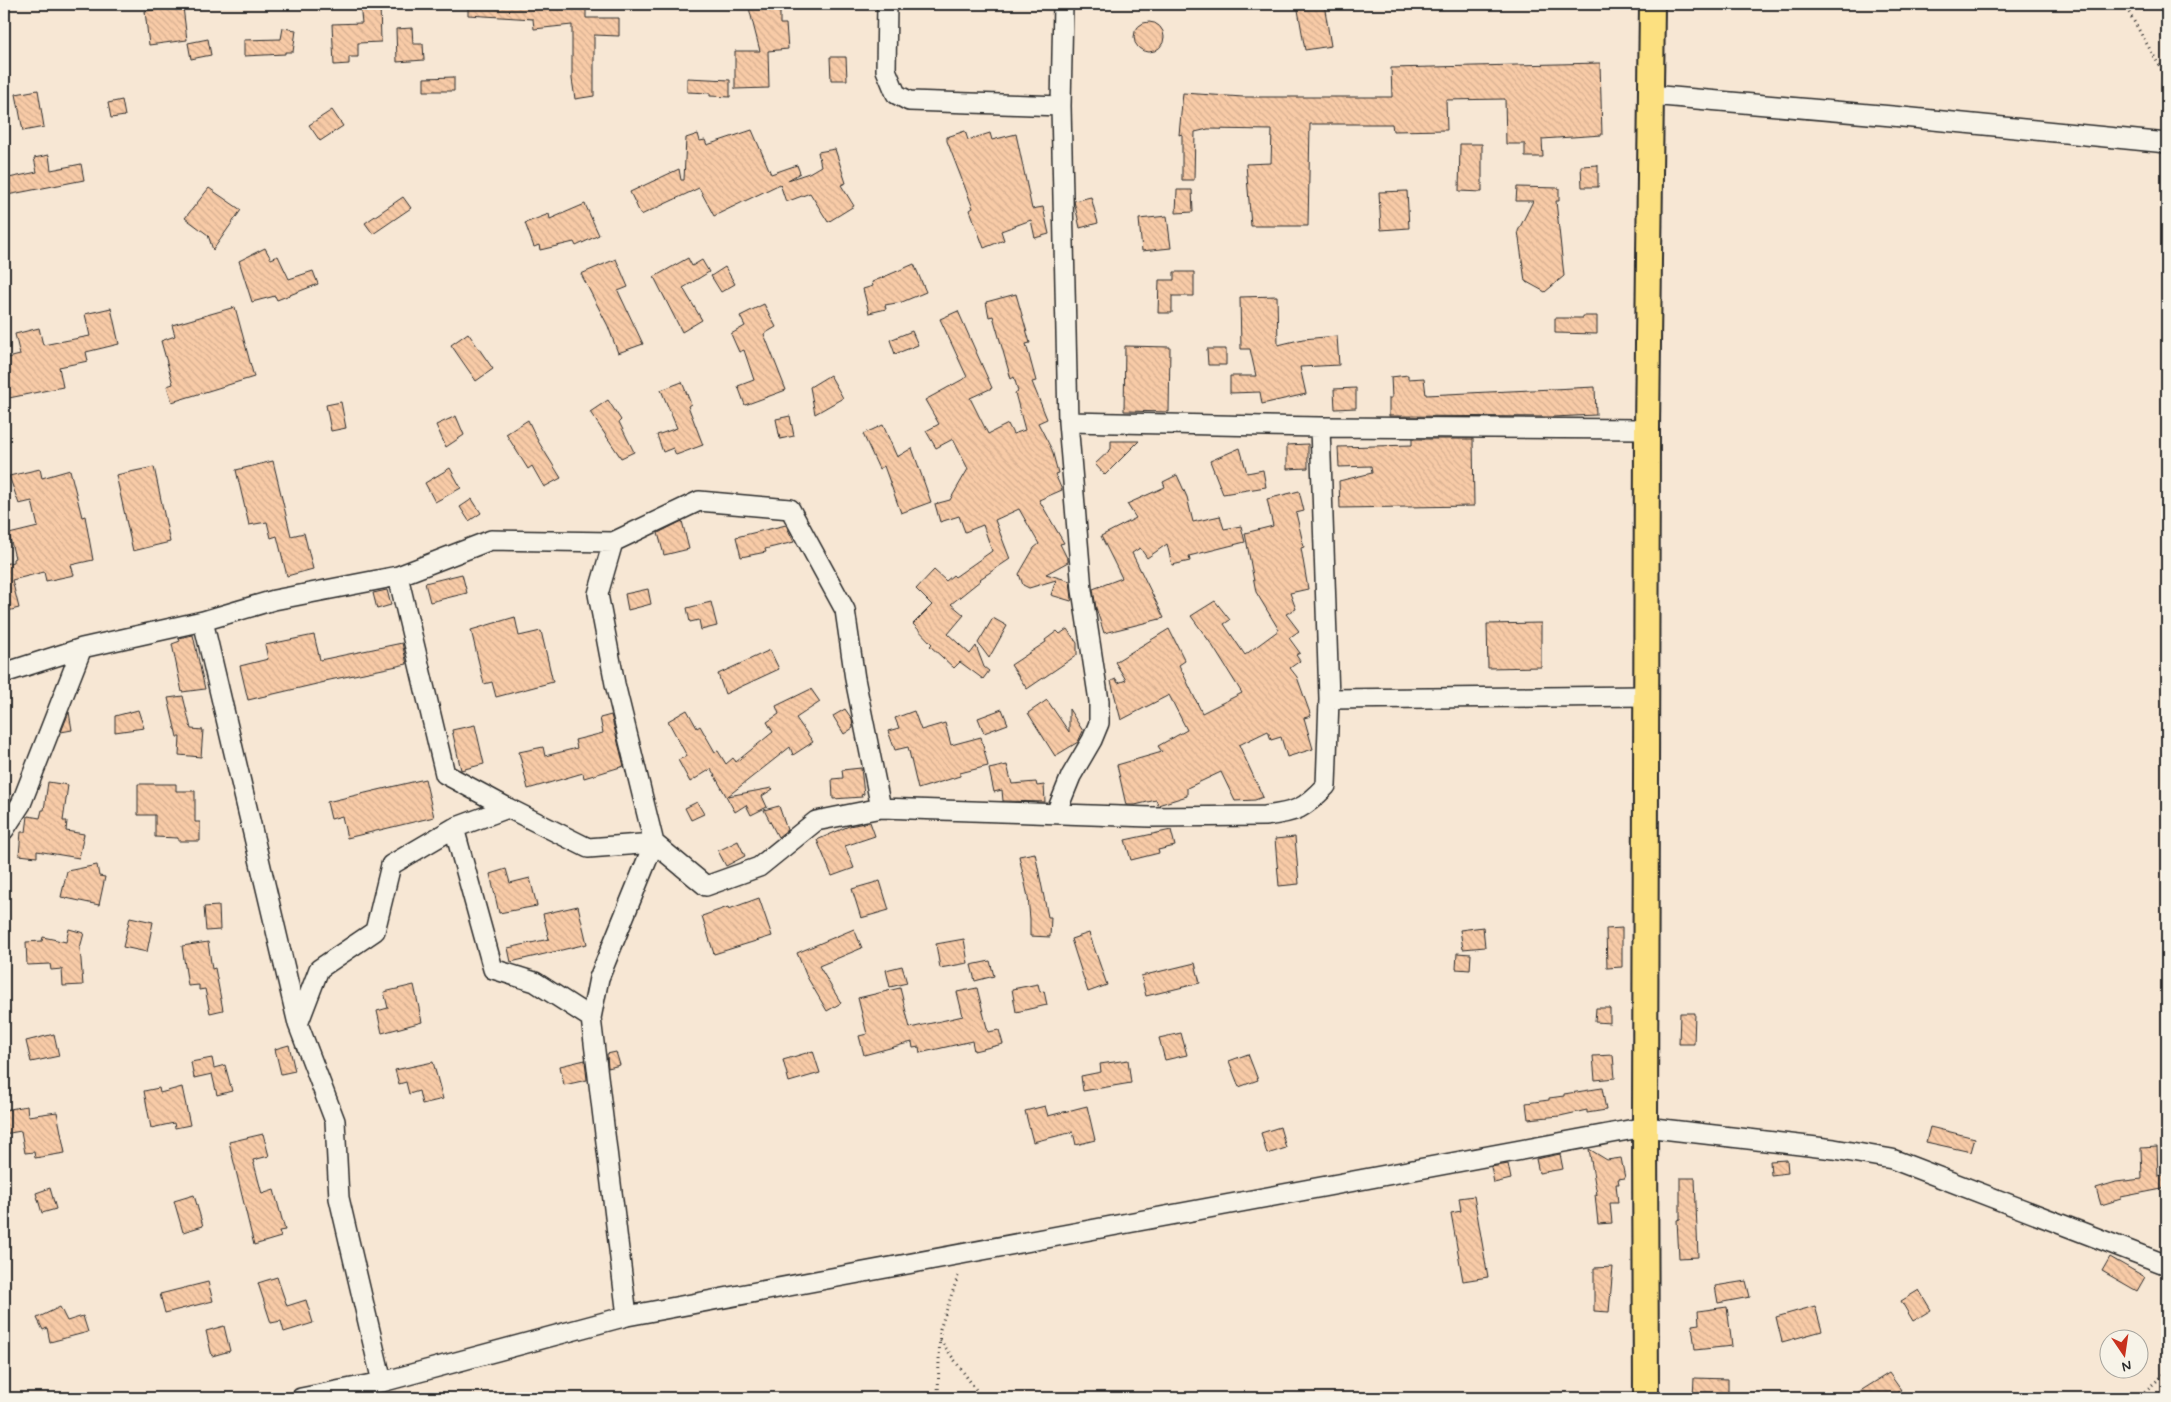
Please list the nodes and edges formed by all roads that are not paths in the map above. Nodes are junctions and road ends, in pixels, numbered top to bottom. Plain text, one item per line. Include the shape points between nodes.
1 (887, 4) edge
2 (1063, 4) edge
3 (1652, 4) edge
4 (1650, 95) junction
5 (1061, 106) junction
6 (2167, 143) edge
7 (1068, 422) junction
8 (1320, 427) junction
9 (1647, 429) junction
10 (614, 542) junction
11 (398, 576) junction
12 (203, 621) junction
13 (82, 648) junction
14 (4, 673) edge
15 (1647, 696) junction
16 (1329, 699) junction
17 (508, 808) junction
18 (881, 808) junction
19 (1056, 813) junction
20 (454, 828) junction
21 (4, 830) edge
22 (654, 843) junction
23 (591, 1018) junction
24 (298, 1024) junction
25 (1645, 1127) junction
26 (2167, 1265) edge
27 (627, 1316) junction
28 (382, 1382) junction
29 (301, 1398) edge
30 (1646, 1398) edge

1 - 5 street via 886,70 896,94 909,101
2 - 5 street
3 - 4 main road
4 - 6 street
4 - 9 main road
5 - 7 street
7 - 8 street
7 - 19 street via 1082,590 1099,701 1099,723
8 - 9 street
8 - 16 street
9 - 15 main road
10 - 11 street via 491,540
10 - 18 street via 699,501 790,510 845,610 855,679
10 - 22 street via 598,594 615,684
11 - 12 street via 274,600
11 - 17 street via 445,774
12 - 13 street
12 - 24 street
13 - 14 street
13 - 21 street via 21,804
15 - 16 street
15 - 25 main road
16 - 19 street via 1326,786 1307,805 1265,816 1150,817
17 - 20 street
17 - 22 street via 588,848
18 - 19 street
18 - 22 street via 816,822 759,867 706,886
20 - 23 street via 493,969 535,982
20 - 24 street via 391,865 375,931 319,968
22 - 23 street via 600,978
23 - 27 street
24 - 28 street via 335,1121 339,1198
25 - 26 street via 1892,1159
25 - 27 street
25 - 30 main road
27 - 28 street
28 - 29 street

